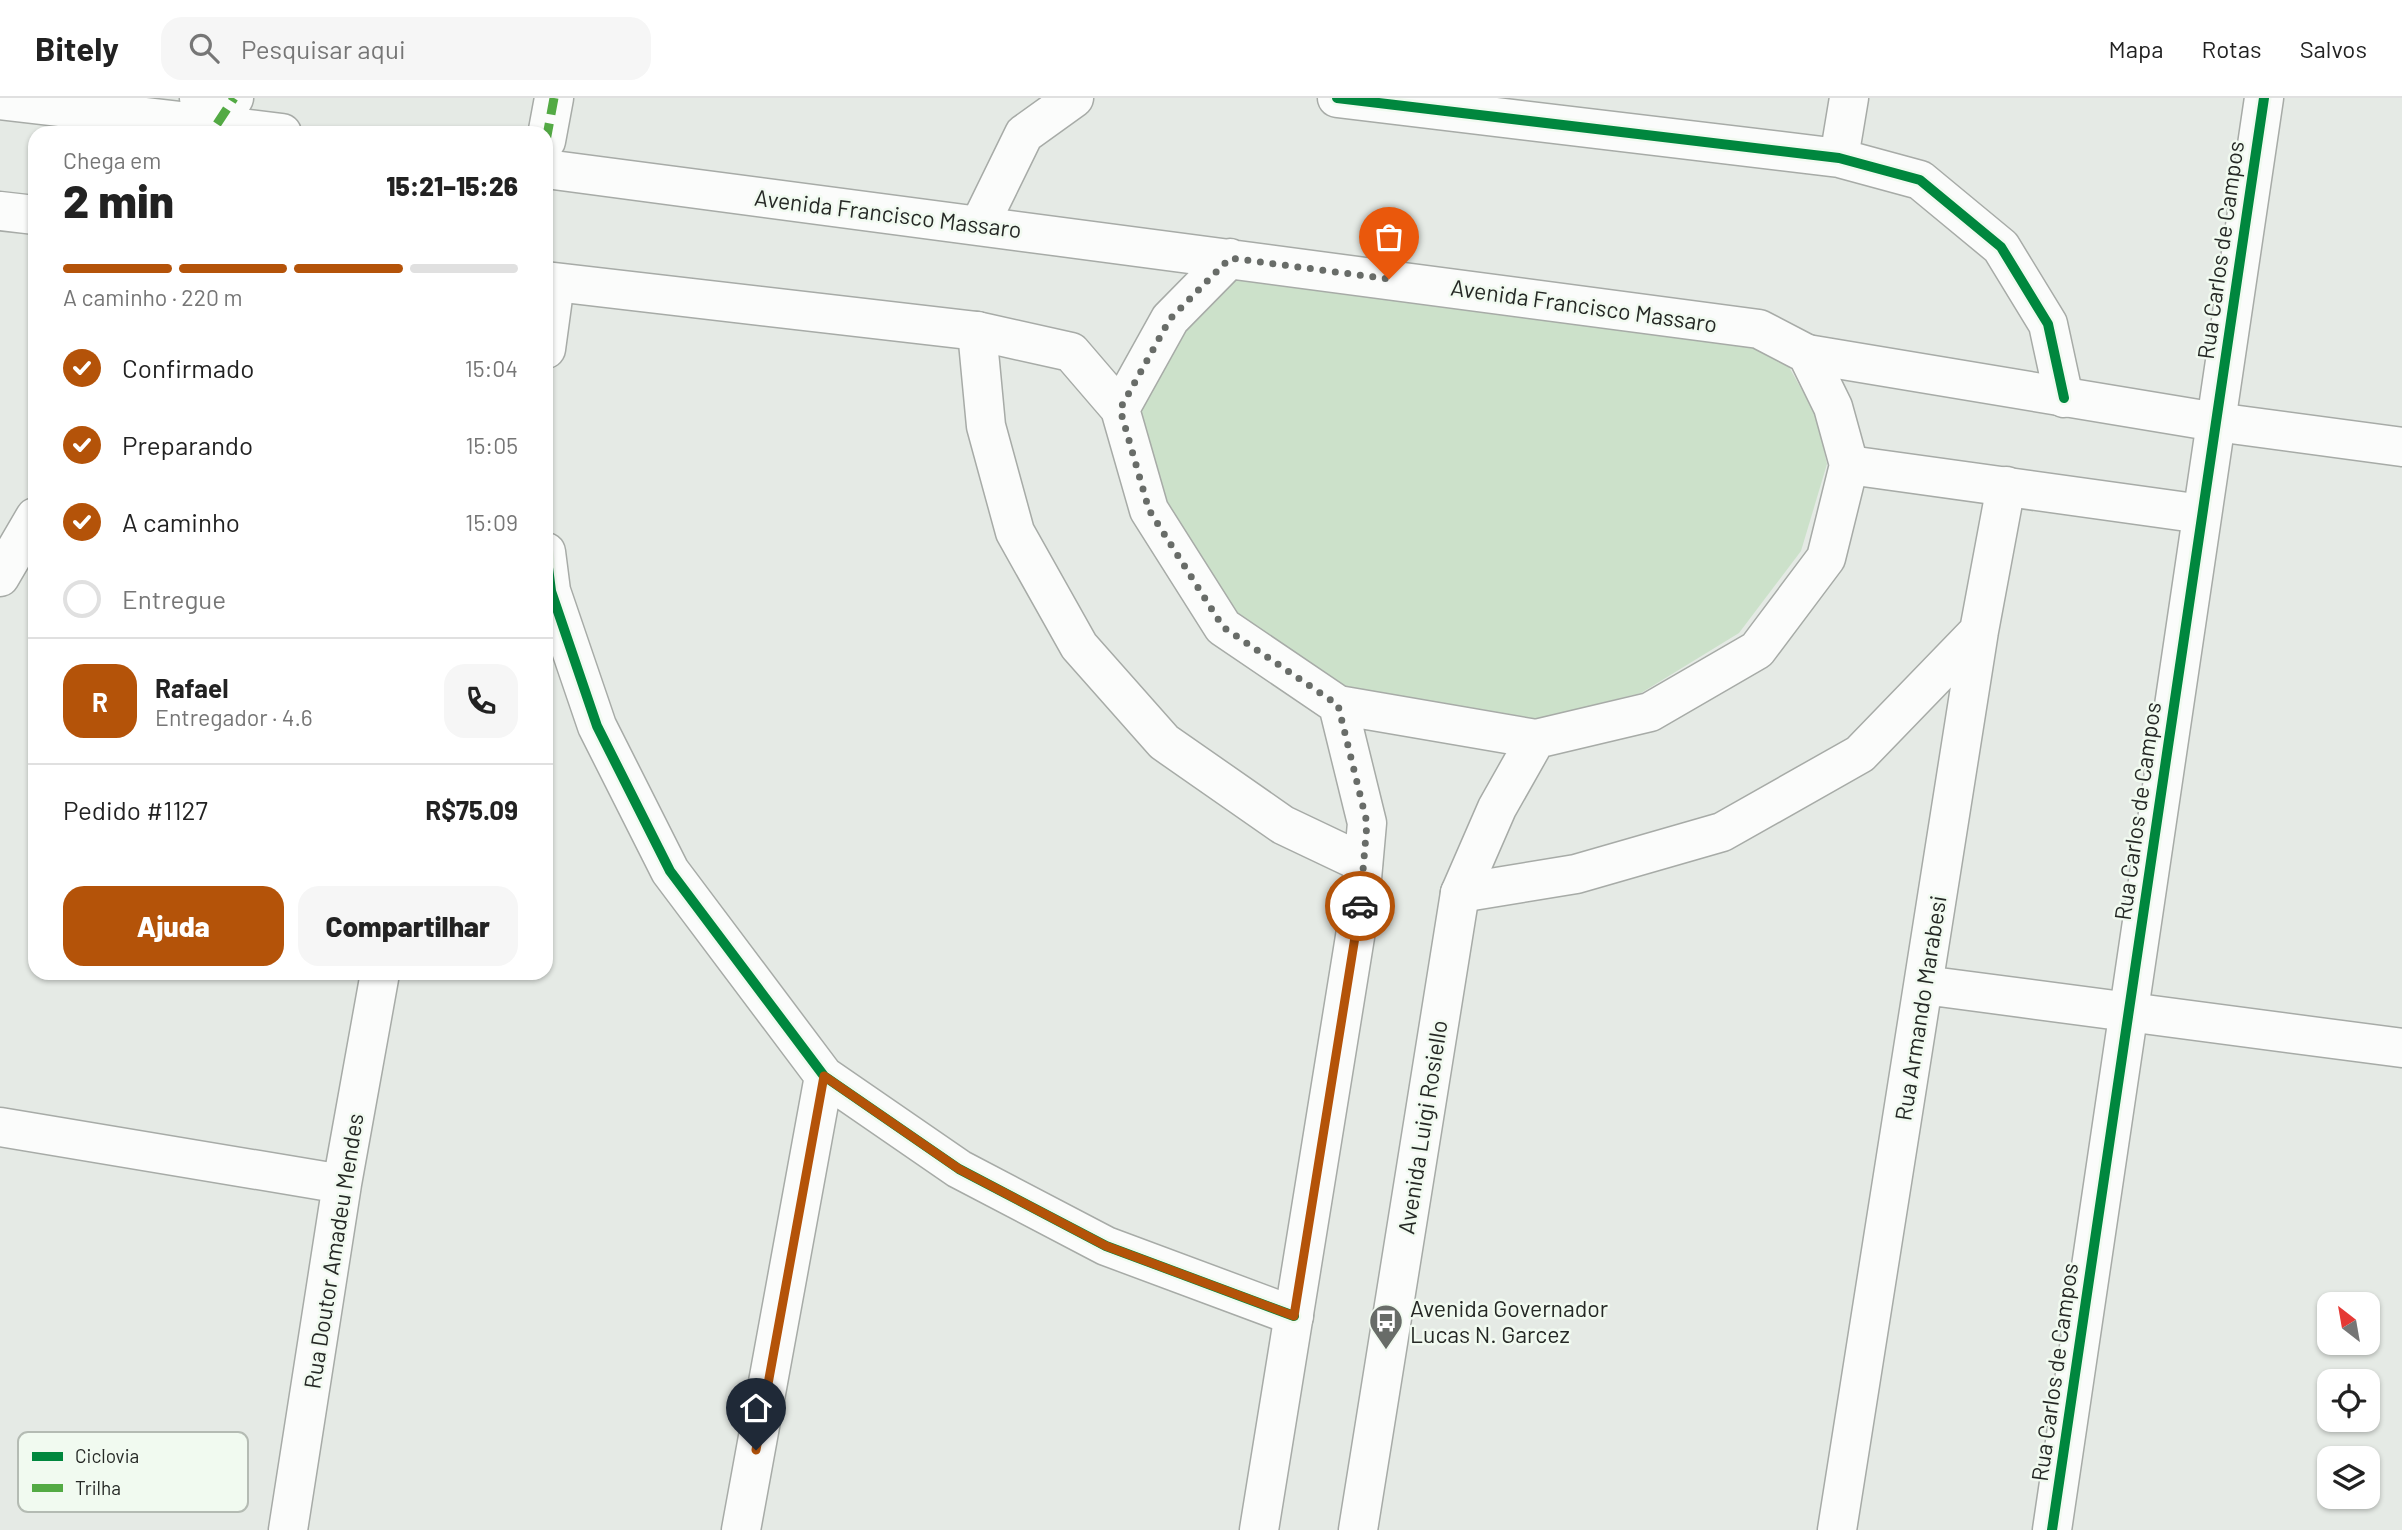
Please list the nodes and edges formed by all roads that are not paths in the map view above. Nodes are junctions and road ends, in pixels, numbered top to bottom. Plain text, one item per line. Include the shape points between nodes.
1 (554, 98) edge
2 (1074, 98) edge
3 (1337, 98) edge
4 (1849, 98) edge
5 (2264, 98) edge
6 (0, 100) edge
7 (217, 107) edge
8 (264, 126) edge
9 (549, 126) edge
10 (1839, 158) junction
11 (553, 170) edge
12 (0, 211) edge
13 (28, 214) edge
14 (979, 224) junction
15 (1230, 258) junction
16 (553, 282) edge
17 (977, 331) junction
18 (1807, 354) junction
19 (2064, 398) junction
20 (1120, 409) junction
21 (2216, 422) junction
22 (2402, 447) edge
23 (1849, 465) junction
24 (2006, 486) junction
25 (2202, 513) junction
26 (28, 529) edge
27 (0, 577) edge
28 (553, 605) edge
29 (1979, 631) junction
30 (1338, 705) junction
31 (1536, 739) junction
32 (1363, 863) junction
33 (1460, 893) junction
34 (379, 980) edge
35 (1924, 985) junction
36 (2129, 1013) junction
37 (2402, 1048) edge
38 (824, 1076) junction
39 (0, 1127) edge
40 (342, 1184) junction
41 (1294, 1316) junction
42 (288, 1530) edge
43 (741, 1530) edge
44 (1259, 1530) edge
45 (1358, 1530) edge
46 (1837, 1530) edge
47 (2052, 1530) edge

1 - 9 street
2 - 14 street via 1024,134
3 - 10 street
4 - 10 street
5 - 21 street, Rua Carlos de Campos
6 - 7 street
7 - 8 street
10 - 19 street via 1920,180 2001,247 2048,324
11 - 14 street, Avenida Francisco Massaro
12 - 13 street
14 - 15 street, Avenida Francisco Massaro
15 - 18 street, Avenida Francisco Massaro via 1759,329
15 - 20 street via 1170,319
16 - 17 street
17 - 20 street via 1071,352
17 - 32 street via 986,426 1015,532 1079,646 1164,742 1283,825
18 - 19 street, Avenida Francisco Massaro
18 - 23 street via 1833,407
19 - 21 street, Avenida Francisco Massaro
20 - 30 street via 1149,510 1223,627
21 - 22 street, Avenida Francisco Massaro
21 - 25 street, Rua Carlos de Campos
23 - 24 street
23 - 31 street via 1826,558 1757,650 1650,712
24 - 25 street
24 - 29 street, Rua Armando Marabesi
25 - 36 street, Rua Carlos de Campos
26 - 27 street
28 - 38 street via 597,726 670,871
29 - 33 street via 1860,754 1722,832 1576,874
29 - 35 street, Rua Armando Marabesi
30 - 31 street
30 - 32 street via 1367,823
31 - 33 street, Avenida Luigi Rosiello via 1497,808
32 - 41 street
33 - 45 street, Avenida Luigi Rosiello
34 - 40 street, Rua Doutor Amadeu Mendes
35 - 36 street
35 - 46 street, Rua Armando Marabesi
36 - 37 street
36 - 47 street, Rua Carlos de Campos
38 - 41 street via 959,1169 1106,1246
38 - 43 street
39 - 40 street
40 - 42 street, Rua Doutor Amadeu Mendes
41 - 44 street

